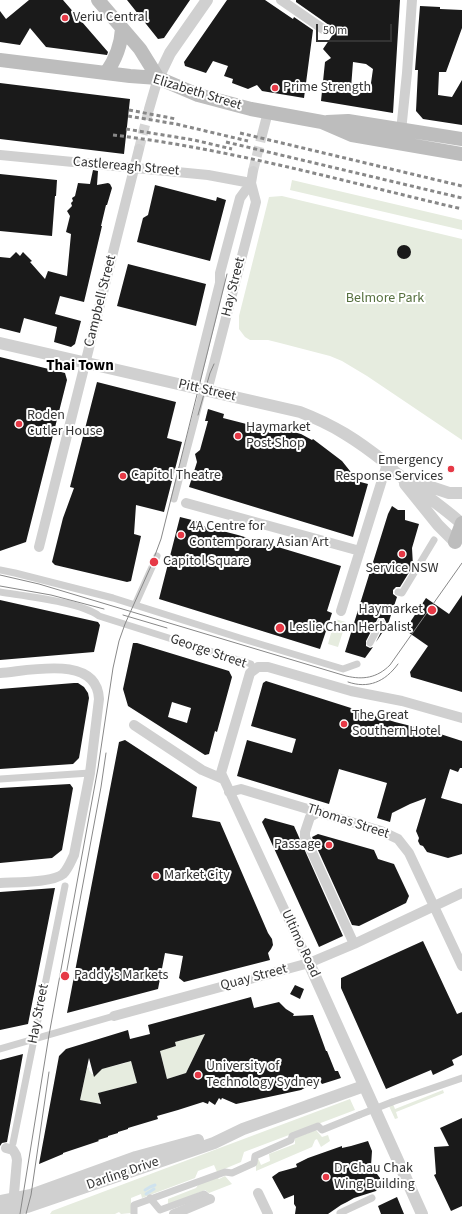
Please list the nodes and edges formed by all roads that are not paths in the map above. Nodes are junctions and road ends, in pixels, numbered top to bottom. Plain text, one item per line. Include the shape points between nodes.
1 (98, 0) edge
2 (207, 0) edge
3 (281, 0) edge
4 (412, 0) edge
5 (122, 29) junction
6 (323, 29) dead end
7 (0, 60) edge
8 (106, 73) junction
9 (158, 78) junction
10 (149, 109) tunnel mouth
11 (268, 112) junction
12 (322, 122) junction
13 (401, 130) junction
14 (262, 135) tunnel mouth
15 (462, 139) edge
16 (139, 149) tunnel mouth
17 (462, 154) edge
18 (0, 155) edge
19 (134, 168) junction
20 (254, 171) tunnel mouth
21 (251, 183) junction
22 (0, 343) edge
23 (86, 363) junction
24 (201, 389) junction
25 (387, 464) junction
26 (398, 475) junction
27 (462, 493) edge
28 (174, 499) dead end
29 (186, 503) dead end
30 (462, 524) edge
31 (434, 540) dead end
32 (460, 542) edge
33 (39, 547) dead end
34 (360, 551) junction
35 (157, 556) dead end
36 (0, 570) edge
37 (0, 592) edge
38 (398, 592) dead end
39 (136, 605) junction
40 (340, 614) dead end
41 (381, 622) dead end
42 (370, 643) dead end
43 (357, 664) dead end
44 (253, 670) junction
45 (0, 673) edge
46 (462, 718) edge
47 (134, 725) dead end
48 (90, 773) junction
49 (0, 779) edge
50 (223, 779) junction
51 (229, 792) junction
52 (319, 812) junction
53 (0, 883) edge
54 (65, 886) dead end
55 (462, 893) edge
56 (435, 906) junction
57 (354, 944) junction
58 (309, 963) junction
59 (462, 966) edge
60 (114, 1016) joint
61 (34, 1040) junction
62 (0, 1049) edge
63 (462, 1078) edge
64 (364, 1086) junction
65 (10, 1146) joint
66 (258, 1193) dead end
67 (150, 1198) junction
68 (372, 1198) dead end
69 (210, 1199) joint
70 (0, 1201) edge
71 (8, 1207) edge
72 (423, 1212) edge
73 (340, 1213) dead end
74 (134, 1214) edge
75 (174, 1214) edge
76 (268, 1214) edge

1 - 5 main road
2 - 9 street via 170,53
3 - 6 street
4 - 13 street
5 - 8 main road via 117,54
5 - 9 main road via 140,50
7 - 8 main road, Elizabeth Street
8 - 9 main road, Elizabeth Street
9 - 10 street
9 - 11 main road, Elizabeth Street via 198,94
11 - 12 main road, Elizabeth Street
11 - 14 street
12 - 13 main road, Elizabeth Street via 348,121
12 - 17 main road, Elizabeth Street via 352,135
13 - 15 main road, Elizabeth Street
16 - 19 street, Campbell Street
18 - 19 street, Castlereagh Street
19 - 21 street, Castlereagh Street via 208,174
19 - 23 street, Campbell Street
20 - 21 street, Hay Street
21 - 24 street, Hay Street via 240,198 220,273
21 - 24 street, Hay Street via 256,202
22 - 23 street, Pitt Street
23 - 24 street, Pitt Street
23 - 33 street, Campbell Street
24 - 25 street, Pitt Street via 300,412 319,419 338,428
24 - 28 street, Hay Street
25 - 26 street, Pitt Street
25 - 34 street
26 - 27 street via 431,488 449,493
26 - 30 street, Pitt Street
26 - 32 street, Pitt Street via 434,521
29 - 34 street
30 - 32 main road
31 - 38 street via 402,593
34 - 40 street
35 - 39 street
36 - 39 street, George Street
37 - 44 street, George Street via 79,607 99,616 251,664
39 - 43 street, George Street via 343,669
41 - 42 street
44 - 46 street, George Street via 266,667 351,691 402,700
44 - 50 street, Ultimo Road via 247,680 221,771
45 - 48 street via 74,669 92,682 99,699
47 - 50 street via 202,770
48 - 49 street
48 - 53 street via 78,837 72,860 65,871 58,877 43,880
50 - 51 street, Ultimo Road
51 - 52 street, Thomas Street via 241,789
51 - 58 street, Ultimo Road
52 - 56 street, Thomas Street via 381,831 398,839 409,853
52 - 57 street via 310,817 304,832 305,837
54 - 61 street, Hay Street
55 - 56 street, Quay Street
56 - 57 street, Quay Street
56 - 59 street, Thomas Street
57 - 58 street, Quay Street
58 - 60 street, Quay Street
58 - 64 street, Ultimo Road
60 - 61 street, Quay Street
61 - 62 street, Quay Street
61 - 65 street, Hay Street
63 - 67 street, bridge via 322,1130 318,1126 292,1136 291,1140 255,1156 254,1163 232,1173 225,1172
64 - 71 street, Darling Drive via 243,1128 141,1156 31,1195
64 - 72 street, Ultimo Road
65 - 71 street via 16,1155
66 - 76 street
67 - 69 street via 160,1210 204,1194
67 - 74 street via 134,1204
68 - 73 street
69 - 75 street
70 - 71 street, Darling Drive

